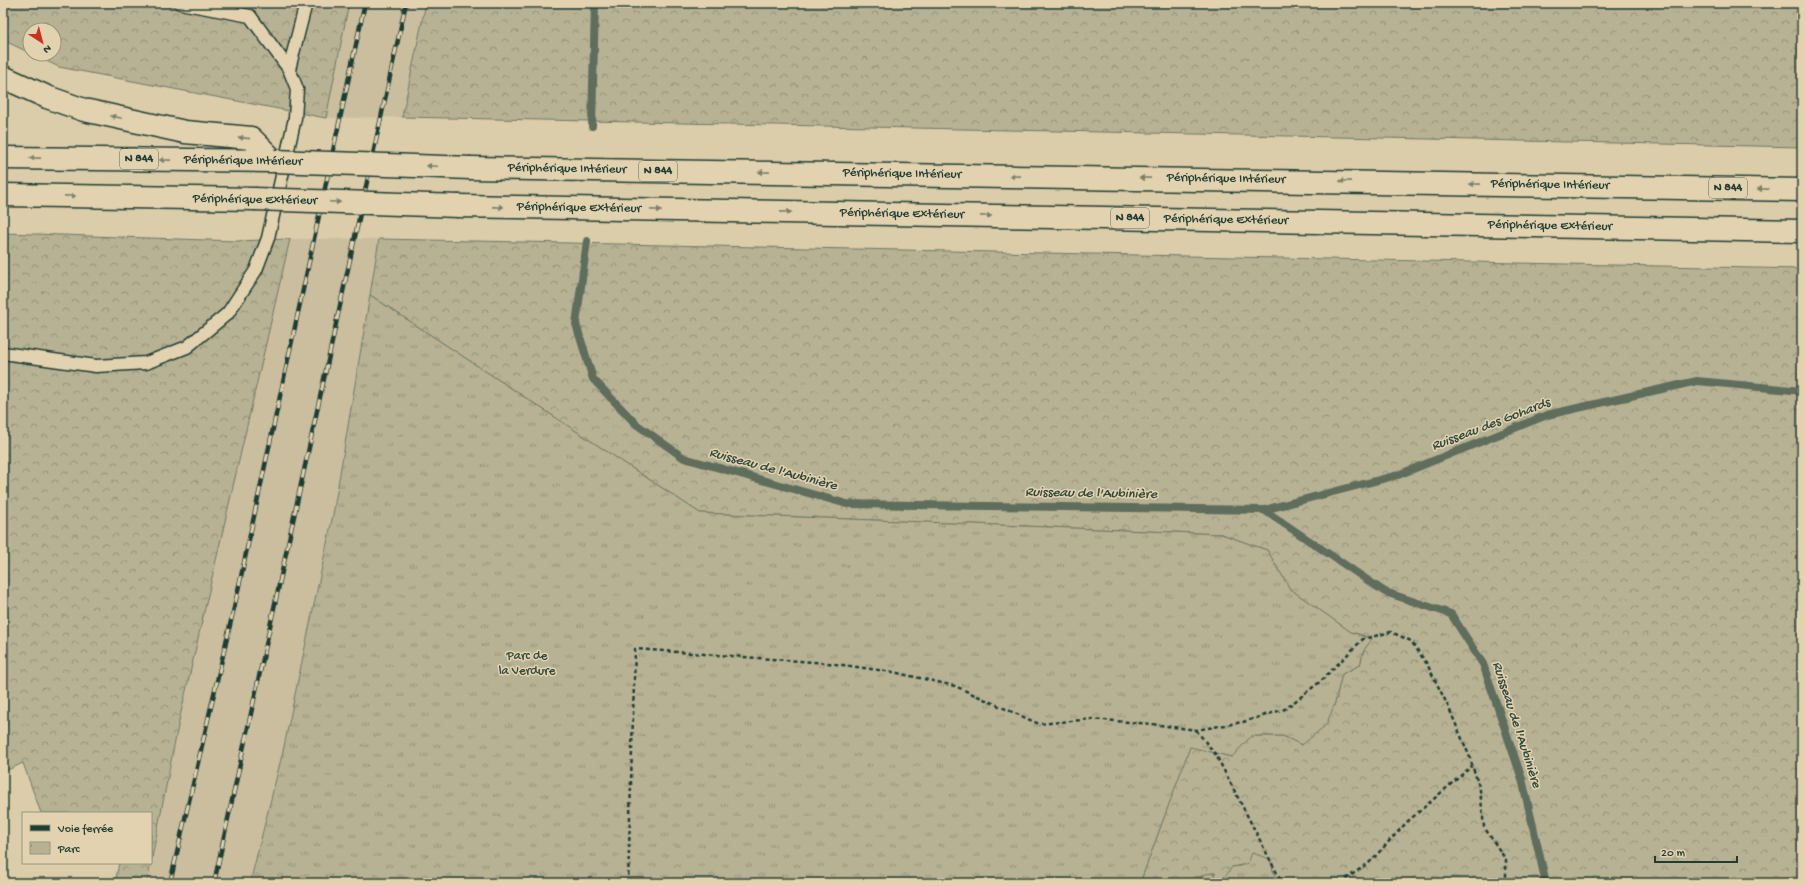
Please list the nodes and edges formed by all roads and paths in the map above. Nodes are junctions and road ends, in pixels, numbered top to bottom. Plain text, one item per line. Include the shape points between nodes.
1 (180, 3) edge
2 (306, 3) edge
3 (289, 69) junction
4 (3, 77) edge
5 (3, 158) edge
6 (274, 161) junction
7 (1802, 190) edge
8 (3, 195) edge
9 (1802, 231) edge
10 (3, 353) edge
11 (1196, 730) junction
12 (1472, 766) junction
13 (628, 883) edge
14 (1282, 883) edge
15 (1340, 883) edge
16 (1506, 883) edge

1 - 3 lane via 250,16
2 - 3 lane
3 - 10 lane via 297,89 295,118 268,238 256,270 228,313 187,347 146,363 96,366
6 -> 4 highway via 251,138 185,132 84,110
6 -> 5 highway, Périphérique Intérieur / N 844
7 -> 6 highway, Périphérique Intérieur / N 844, bridge via 471,168
8 -> 9 highway, Périphérique Extérieur / N 844, bridge
11 - 12 path via 1243,722 1285,709 1321,681 1363,639 1391,632 1411,641 1426,664 1448,706
11 - 13 path via 1092,719 1039,724 955,686 893,672 828,663 635,649
11 - 14 path via 1216,754
12 - 15 path via 1407,822 1370,862
12 - 16 path via 1480,790 1484,827 1506,860

